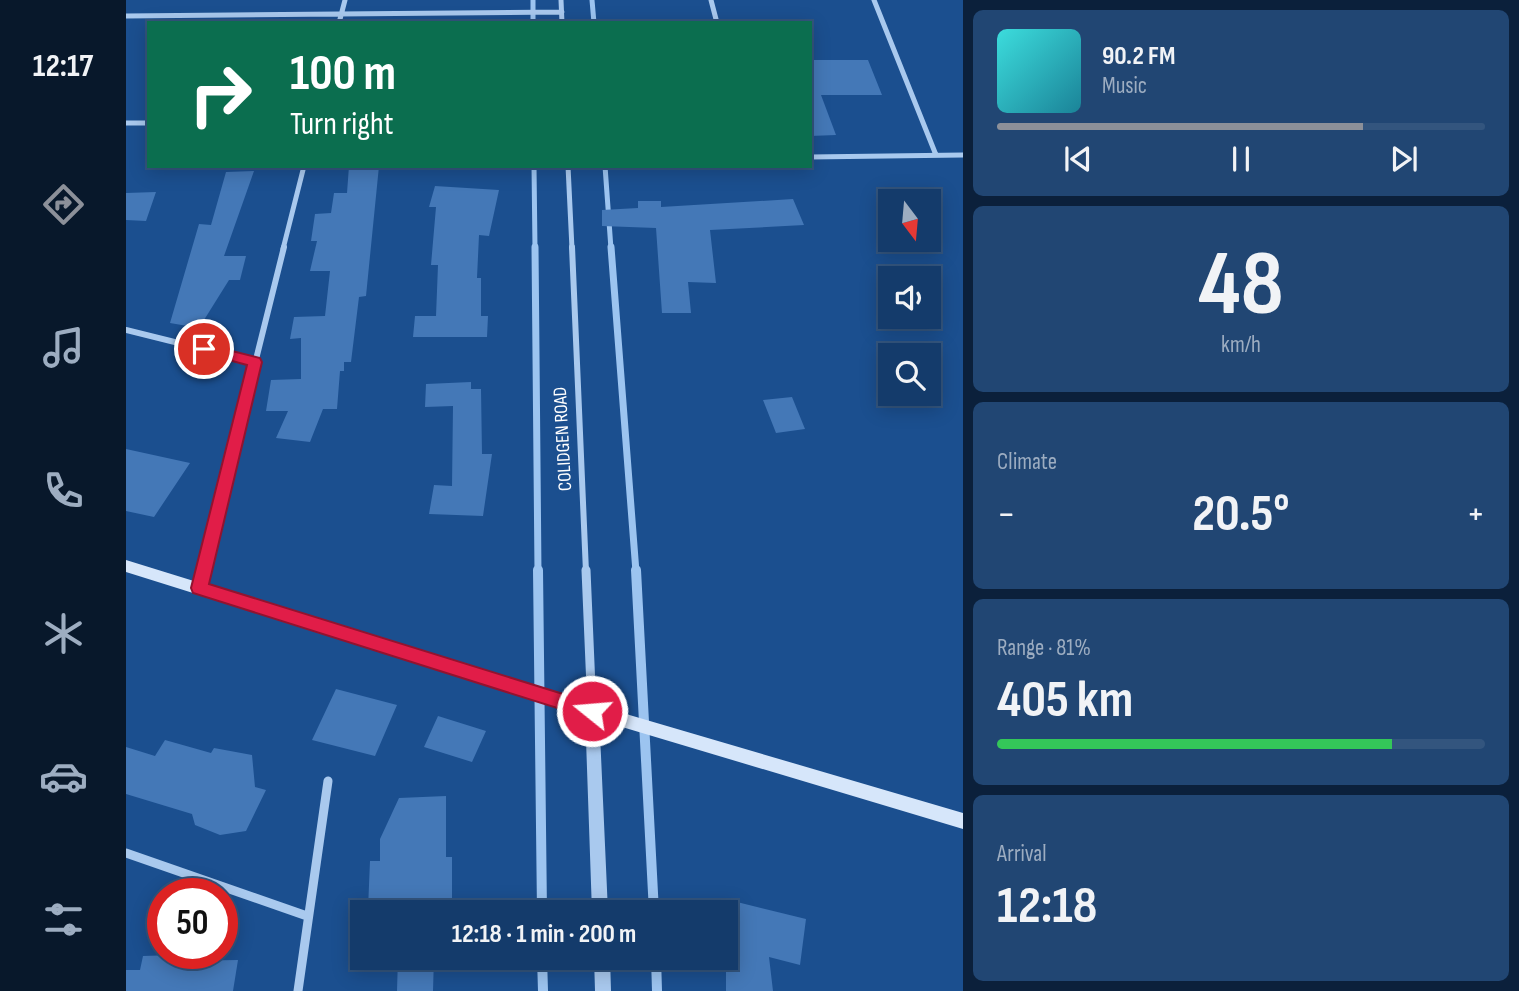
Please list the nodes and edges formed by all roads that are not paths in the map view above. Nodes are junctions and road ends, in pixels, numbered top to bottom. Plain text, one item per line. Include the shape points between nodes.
1 (345, 0) edge
2 (561, 0) edge
3 (711, 0) edge
4 (874, 0) edge
5 (562, 12) junction
6 (341, 15) junction
7 (126, 16) edge
8 (340, 21) edge
9 (562, 21) edge
10 (716, 21) edge
11 (126, 123) edge
12 (147, 123) edge
13 (936, 155) junction
14 (962, 155) edge
15 (812, 157) edge
16 (304, 168) edge
17 (568, 168) edge
18 (126, 330) edge
19 (255, 362) junction
20 (126, 566) edge
21 (200, 588) junction
22 (592, 711) junction
23 (328, 780) dead end
24 (962, 821) edge
25 (126, 853) edge
26 (600, 900) edge
27 (307, 916) junction
28 (602, 970) edge
29 (298, 991) edge
30 (603, 991) edge

1 - 6 street
2 - 5 street
3 - 10 street
4 - 13 street
5 - 6 street
5 - 9 street
6 - 7 street
6 - 8 street
11 - 12 street
13 - 14 street
13 - 15 street
16 - 19 street
17 - 22 street, COLIDGEN ROAD
18 - 19 street
19 - 21 street
20 - 21 main road
21 - 22 main road
22 - 24 main road
22 - 26 street
23 - 27 street
25 - 27 street
27 - 29 street
28 - 30 street

